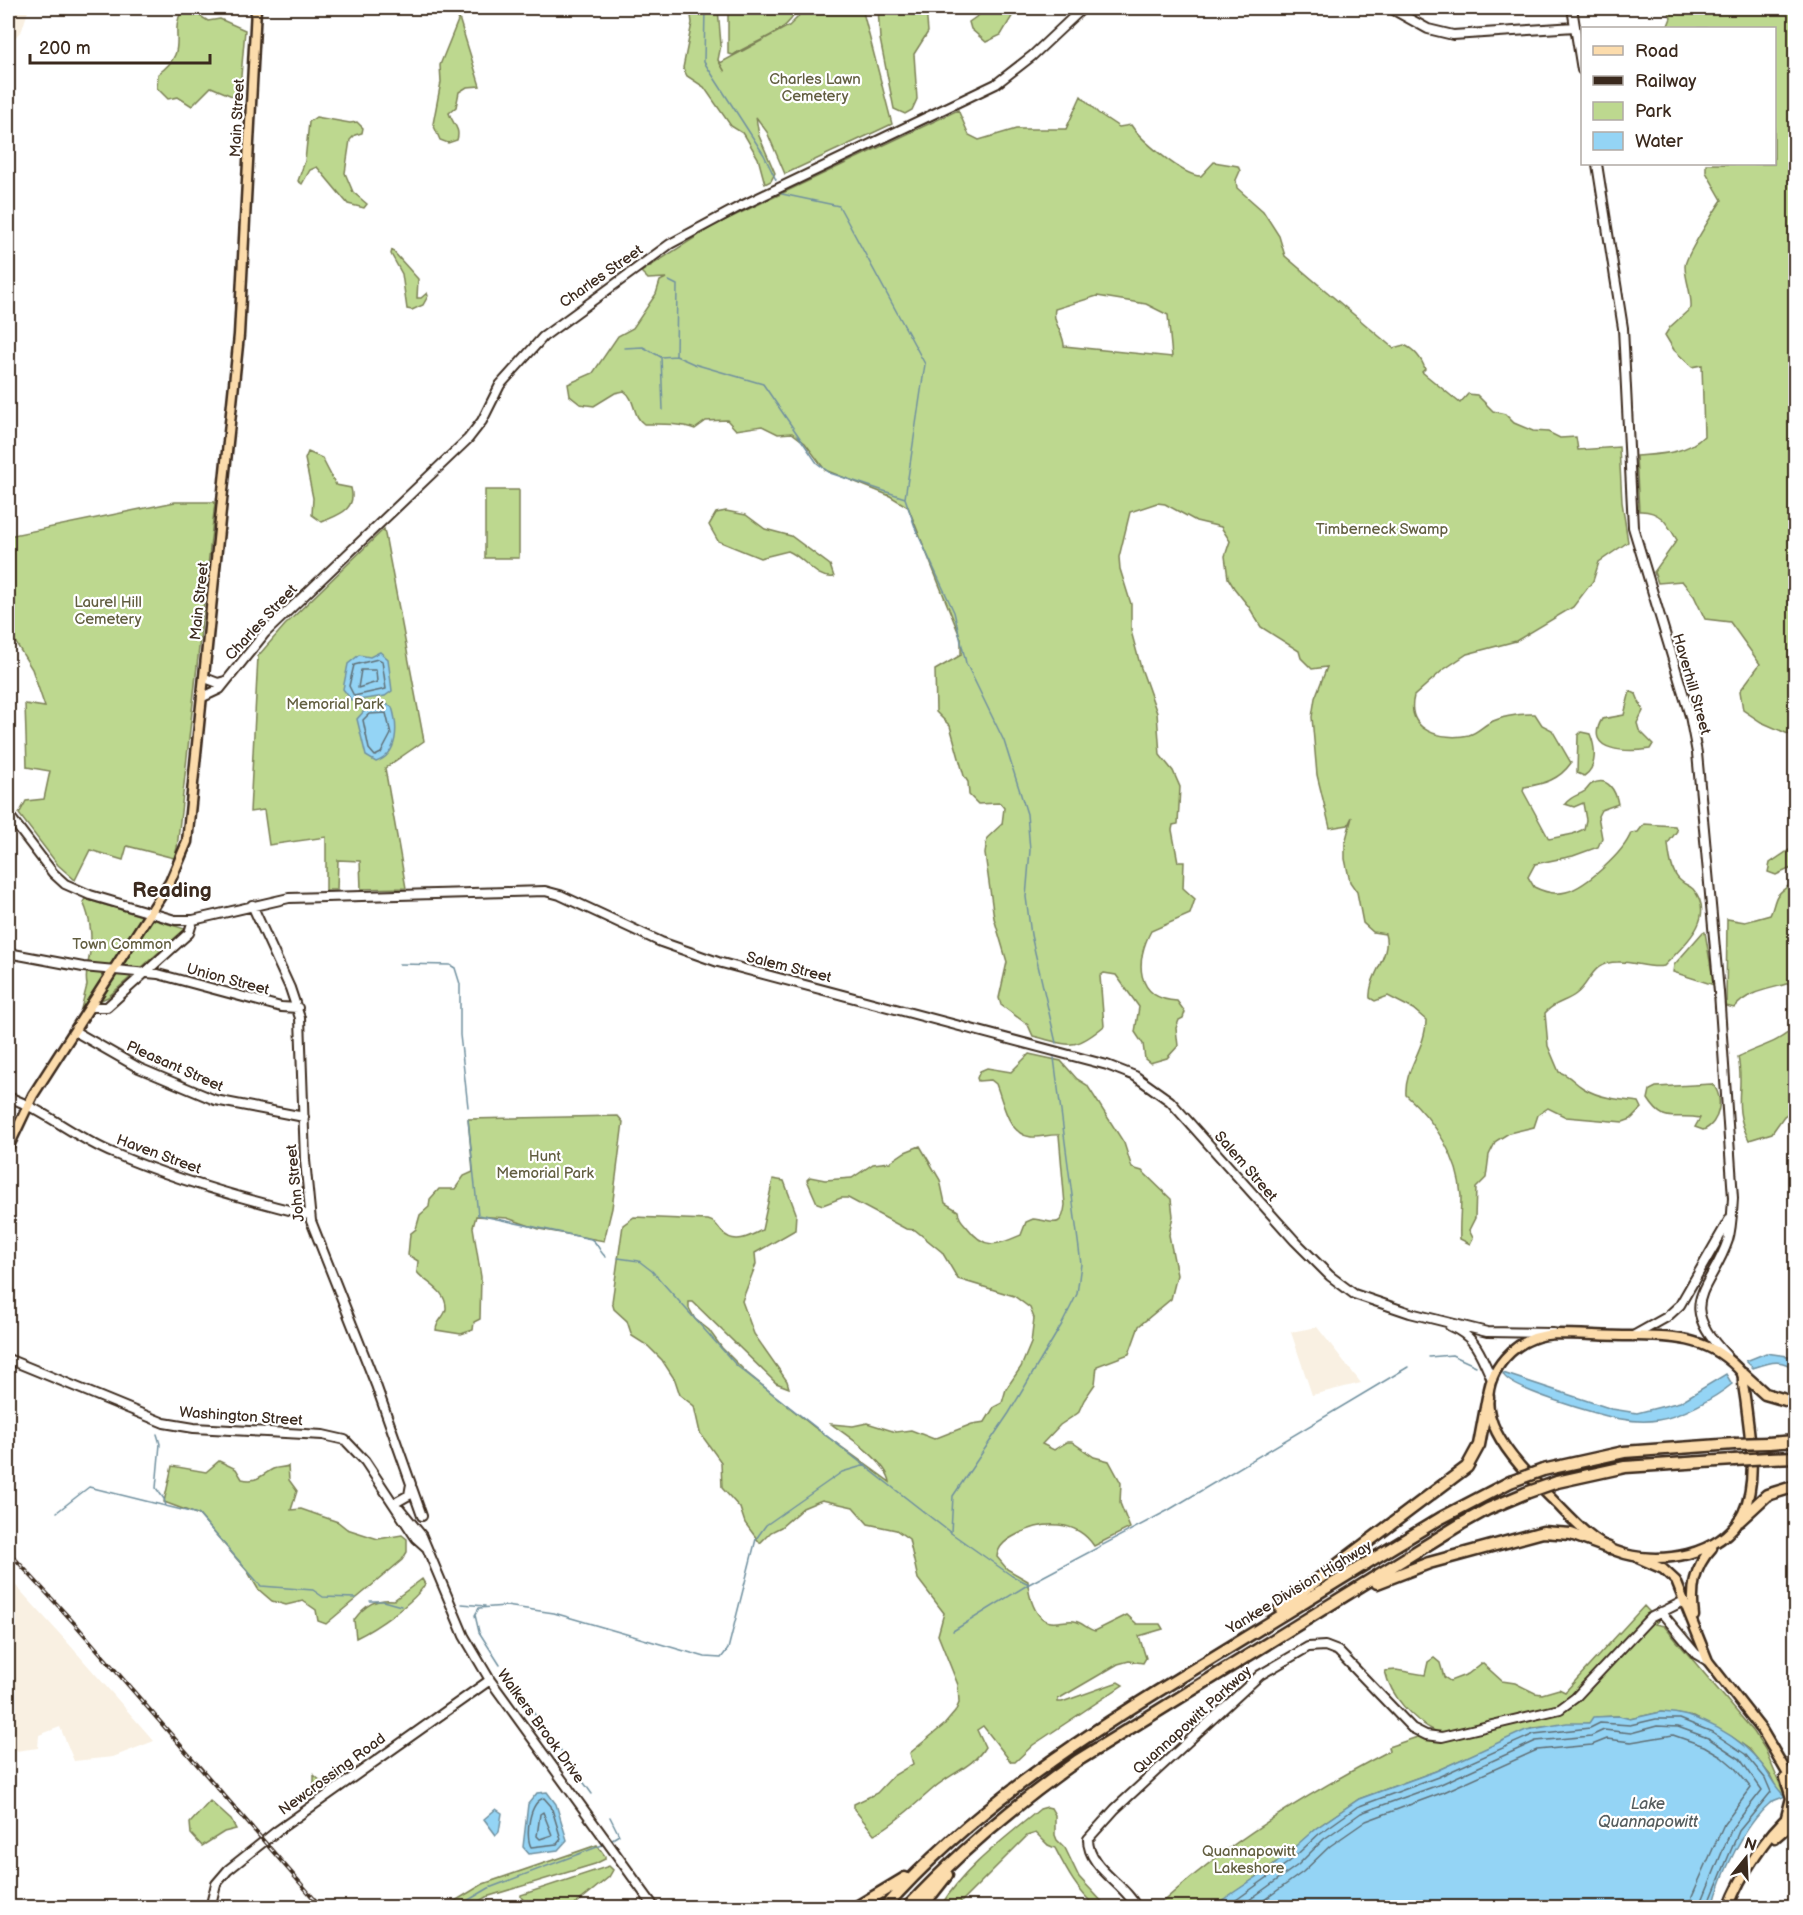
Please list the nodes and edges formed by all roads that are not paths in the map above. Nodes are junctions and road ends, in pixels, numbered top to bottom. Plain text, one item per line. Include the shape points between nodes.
1 (256, 8) edge
2 (1083, 8) edge
3 (1390, 8) edge
4 (1572, 8) edge
5 (1575, 27) junction
6 (1581, 64) edge
7 (1598, 165) edge
8 (205, 678) junction
9 (224, 683) junction
10 (203, 697) junction
11 (8, 814) edge
12 (252, 905) junction
13 (151, 913) junction
14 (192, 920) junction
15 (8, 953) edge
16 (115, 970) junction
17 (146, 972) junction
18 (92, 1007) junction
19 (298, 1008) junction
20 (75, 1032) junction
21 (8, 1097) edge
22 (28, 1105) junction
23 (304, 1117) junction
24 (8, 1148) edge
25 (309, 1215) junction
26 (1731, 1216) junction
27 (1429, 1319) junction
28 (1556, 1334) junction
29 (1633, 1336) junction
30 (8, 1359) edge
31 (1734, 1363) junction
32 (1743, 1374) junction
33 (1492, 1379) junction
34 (1488, 1397) junction
35 (1796, 1403) edge
36 (342, 1438) joint
37 (1796, 1442) edge
38 (1796, 1457) edge
39 (412, 1486) junction
40 (1796, 1486) edge
41 (395, 1503) junction
42 (422, 1516) dead end
43 (1739, 1521) junction
44 (1719, 1541) junction
45 (1609, 1548) junction
46 (1632, 1556) junction
47 (1684, 1601) junction
48 (1333, 1603) junction
49 (1688, 1610) junction
50 (1665, 1611) junction
51 (1695, 1629) junction
52 (1220, 1653) junction
53 (1708, 1661) junction
54 (490, 1680) junction
55 (1777, 1755) junction
56 (1796, 1788) edge
57 (1796, 1810) edge
58 (1785, 1819) junction
59 (1796, 1820) edge
60 (1796, 1827) edge
61 (1785, 1830) junction
62 (970, 1845) junction
63 (1763, 1848) junction
64 (923, 1866) junction
65 (210, 1908) edge
66 (655, 1908) edge
67 (855, 1908) edge
68 (884, 1908) edge
69 (907, 1908) edge
70 (921, 1908) edge
71 (1137, 1908) edge
72 (1728, 1908) edge

1 - 8 main road, Main Street via 239,335
2 - 9 street, Charles Street via 1025,63 996,84 696,228 552,329 500,385 468,439 274,624
3 - 5 street via 1431,30 1453,35
4 - 5 street
5 - 6 street
7 - 26 street, Haverhill Street via 1623,328 1633,527 1690,716 1696,753 1719,992
8 - 9 street, Charles Street
8 - 10 main road, Main Street
9 - 10 street, Charles Street via 215,693
10 - 13 main road, Main Street via 187,843 177,871
11 - 13 street, Salem Street via 61,880 80,891
12 - 14 street, Salem Street
12 - 19 street, John Street
12 - 27 street, Salem Street via 298,897 550,892 662,942 718,962 1119,1069 1175,1106 1280,1226 1343,1287 1367,1300
13 - 14 street, Salem Street
13 - 16 main road, Main Street
14 - 17 street via 189,933
15 - 16 street, Union Street
16 - 17 street, Union Street
16 - 18 main road, Main Street
17 - 18 street via 107,1007
17 - 19 street, Union Street via 280,1007
18 - 20 main road, Main Street
19 - 23 street, John Street
20 - 22 main road, Main Street
20 - 23 street, Pleasant Street via 139,1068 215,1100
21 - 22 street, Haven Street
22 - 24 main road, Main Street
22 - 25 street, Haven Street via 110,1152 246,1199
23 - 25 street, John Street
25 - 39 street, John Street
26 - 29 street, Haverhill Street via 1680,1305
26 - 31 street, Haverhill Street via 1729,1239 1704,1284 1700,1305 1706,1329
27 - 28 street, Salem Street via 1498,1333
27 - 33 street, Salem Street via 1460,1330 1473,1340
28 - 29 main road
28 - 33 main road via 1540,1335 1515,1348
29 - 31 main road via 1694,1340
30 - 36 street, Washington Street via 164,1424
31 - 32 main road
32 - 35 highway via 1765,1394
32 - 43 main road via 1751,1482
33 - 34 main road
34 - 45 main road via 1495,1433 1506,1449 1562,1509
34 - 52 highway via 1479,1445 1467,1467
36 - 41 street, Walkers Brook Drive via 355,1448
37 - 52 highway, Yankee Division Highway, bridge via 1624,1452 1510,1482 1441,1518
38 - 48 highway, Yankee Division Highway, bridge via 1625,1467 1557,1482 1488,1509
39 - 41 street via 409,1496
39 - 42 street, John Street
40 - 43 highway via 1767,1495
41 - 54 street, Walkers Brook Drive via 422,1536 464,1636
43 - 44 main road
44 - 46 main road via 1684,1556
44 - 51 main road via 1695,1574
45 - 46 main road
45 - 48 highway via 1566,1533 1537,1533 1406,1570
46 - 47 main road via 1667,1572 1676,1581
47 - 49 main road
47 - 50 street, Quannapowitt Parkway
48 - 62 highway, Yankee Division Highway via 1077,1761
49 - 50 street
49 - 51 main road
50 - 53 street via 1696,1654
50 - 71 street, Quannapowitt Parkway via 1650,1618 1560,1709 1442,1737 1412,1728 1338,1651 1321,1645 1304,1648 1246,1687 1088,1839 1094,1859
51 - 53 main road
52 - 64 highway, Yankee Division Highway via 1062,1751 985,1810
53 - 55 main road
54 - 65 street, Newcrossing Road via 228,1870 216,1884
54 - 66 street, Walkers Brook Drive
55 - 56 main road
55 - 58 main road via 1790,1793
57 - 58 main road
58 - 63 main road
59 - 61 main road
60 - 61 main road
61 - 63 main road
62 - 69 highway, Yankee Division Highway
62 - 70 highway
63 - 72 main road via 1742,1877
64 - 67 highway
64 - 68 highway, Yankee Division Highway

